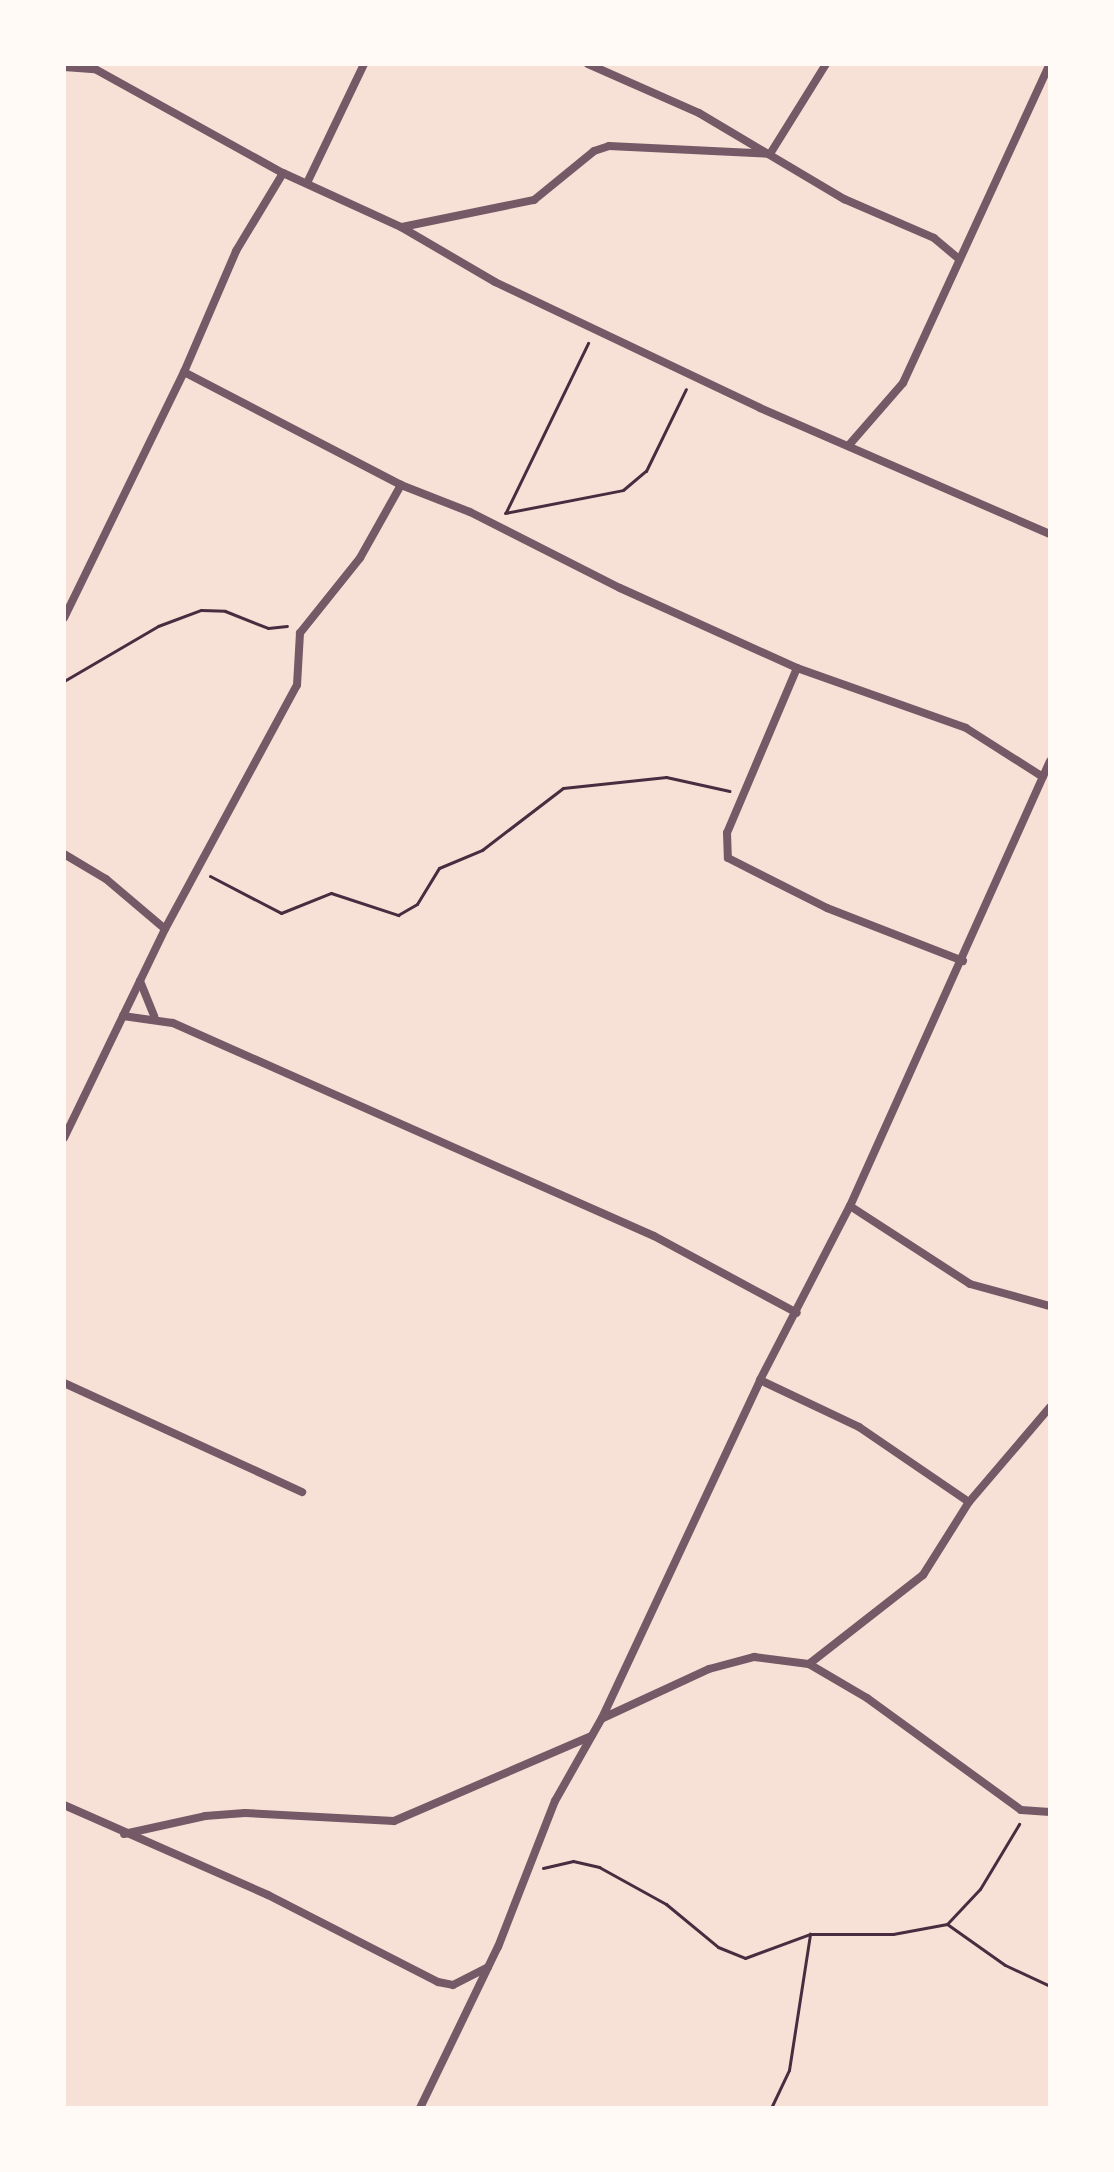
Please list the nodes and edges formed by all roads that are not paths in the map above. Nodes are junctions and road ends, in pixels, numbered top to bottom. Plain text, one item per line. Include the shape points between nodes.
1 (364, 64) edge
2 (588, 64) edge
3 (826, 64) edge
4 (1050, 64) edge
5 (64, 67) edge
6 (770, 154) junction
7 (283, 173) junction
8 (307, 183) junction
9 (401, 227) junction
10 (959, 259) junction
11 (184, 372) junction
12 (849, 445) junction
13 (401, 485) junction
14 (1050, 534) edge
15 (64, 618) edge
16 (797, 668) junction
17 (1050, 761) edge
18 (1043, 777) junction
19 (64, 854) edge
20 (165, 929) junction
21 (963, 961) junction
22 (140, 981) junction
23 (123, 1016) junction
24 (154, 1016) junction
25 (64, 1138) edge
26 (850, 1206) junction
27 (1050, 1306) edge
28 (797, 1313) junction
29 (760, 1380) junction
30 (64, 1383) edge
31 (1050, 1407) edge
32 (302, 1492) dead end
33 (969, 1502) junction
34 (809, 1664) junction
35 (602, 1718) junction
36 (591, 1736) junction
37 (64, 1805) edge
38 (1050, 1812) edge
39 (124, 1834) junction
40 (488, 1967) junction
41 (420, 2108) edge

1 - 8 street
2 - 6 street via 699,113
3 - 6 street
4 - 10 street
5 - 7 street via 102,73
6 - 9 street via 609,146 594,151 534,200
6 - 10 street via 844,199 934,238
7 - 8 street
7 - 11 street via 236,251
8 - 9 street
9 - 12 street via 495,282
10 - 12 street via 903,383
11 - 13 street
11 - 15 street
12 - 14 street
13 - 16 street via 470,512
13 - 20 street via 360,558 298,638 297,685
16 - 18 street via 966,728
16 - 21 street via 727,833 728,858 839,913
17 - 18 street
18 - 21 street via 982,906
19 - 20 street via 106,879
20 - 22 street
21 - 26 street
22 - 23 street
22 - 24 street
23 - 24 street
23 - 25 street
24 - 28 street via 654,1236
26 - 27 street via 970,1284
26 - 28 street
28 - 29 street
29 - 33 street via 859,1427
29 - 35 street
30 - 32 street
31 - 33 street
33 - 34 street via 923,1575
34 - 35 street via 754,1657 709,1669
34 - 38 street via 1029,1811
35 - 36 street
36 - 39 street via 394,1821 245,1813
36 - 40 street via 555,1801
37 - 39 street
39 - 40 street via 268,1895 438,1982 453,1985
40 - 41 street

